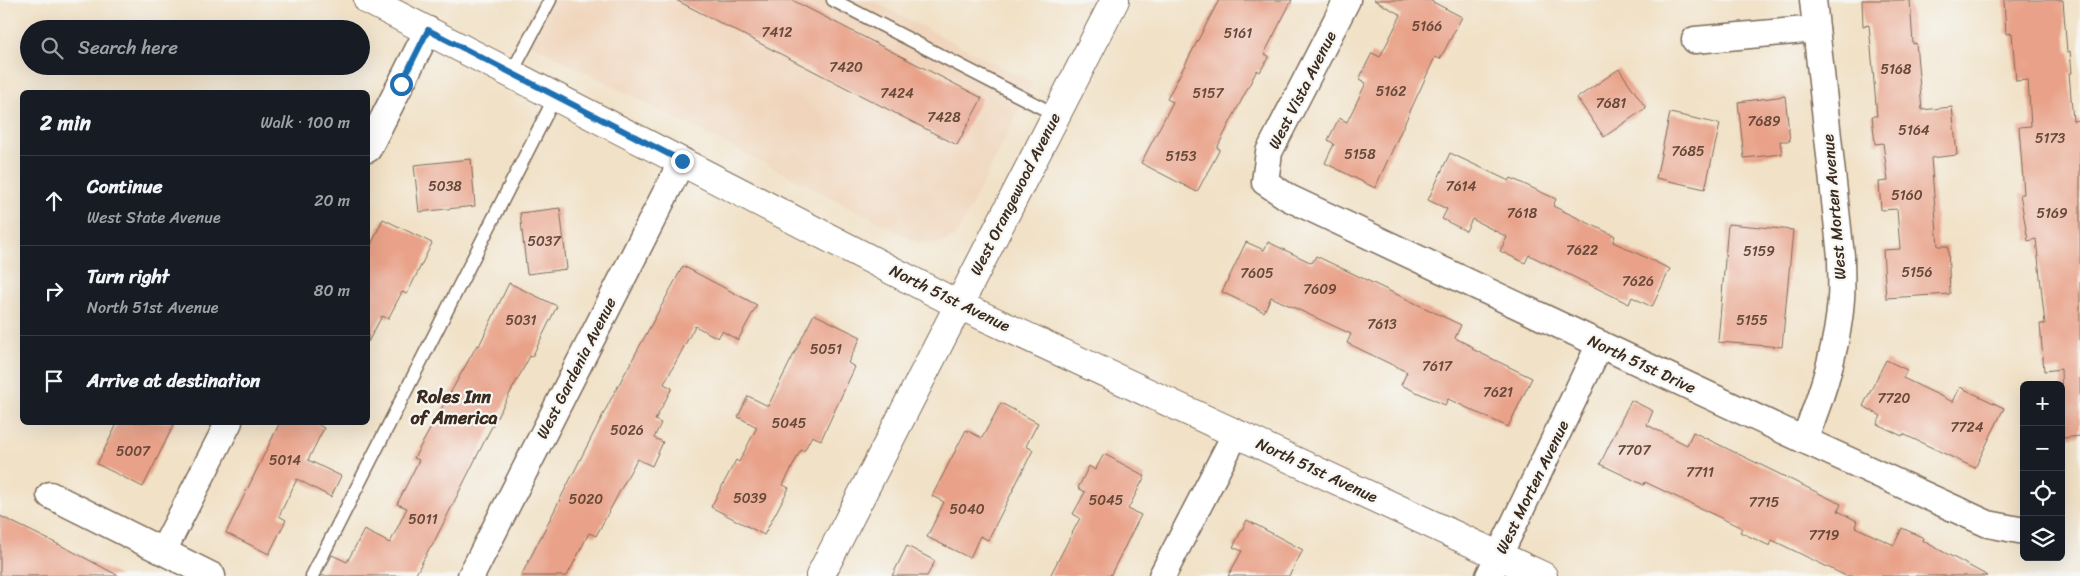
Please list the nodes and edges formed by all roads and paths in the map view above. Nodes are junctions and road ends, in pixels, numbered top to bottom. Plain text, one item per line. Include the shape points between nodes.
1 (368, 0) edge
2 (550, 0) edge
3 (833, 0) edge
4 (1115, 0) edge
5 (1346, 0) edge
6 (1813, 0) edge
7 (1816, 29) junction
8 (428, 30) junction
9 (1695, 40) dead end
10 (511, 74) junction
11 (555, 97) junction
12 (1056, 115) junction
13 (370, 145) edge
14 (682, 161) junction
15 (1265, 182) joint
16 (959, 305) junction
17 (1600, 344) junction
18 (226, 425) edge
19 (1236, 432) junction
20 (1804, 440) junction
21 (50, 495) dead end
22 (2020, 530) edge
23 (163, 551) junction
24 (1494, 566) edge
25 (212, 576) edge
26 (312, 576) edge
27 (471, 576) edge
28 (820, 576) edge
29 (1162, 576) edge
30 (1543, 576) edge

1 - 8 main road, North 51st Avenue
2 - 10 lane
3 - 12 lane
4 - 12 main road, West Orangewood Avenue
5 - 15 street, West Vista Avenue via 1269,152
6 - 7 street, West Morten Avenue
7 - 9 street
7 - 20 street, West Morten Avenue via 1842,256 1841,299 1830,362
8 - 10 main road, North 51st Avenue
8 - 13 street
10 - 11 main road, North 51st Avenue
11 - 14 main road, North 51st Avenue
11 - 26 lane
12 - 16 main road, West Orangewood Avenue
14 - 16 main road, North 51st Avenue
14 - 27 street, West Gardenia Avenue
15 - 17 street, North 51st Drive via 1289,198
16 - 19 main road, North 51st Avenue
16 - 28 main road, West Orangewood Avenue
17 - 20 street, North 51st Drive
17 - 24 street, West Morten Avenue
18 - 23 street
19 - 24 main road, North 51st Avenue
19 - 29 street
20 - 22 street, North 51st Drive via 1988,524
21 - 23 street
23 - 25 street
24 - 30 main road, North 51st Avenue

